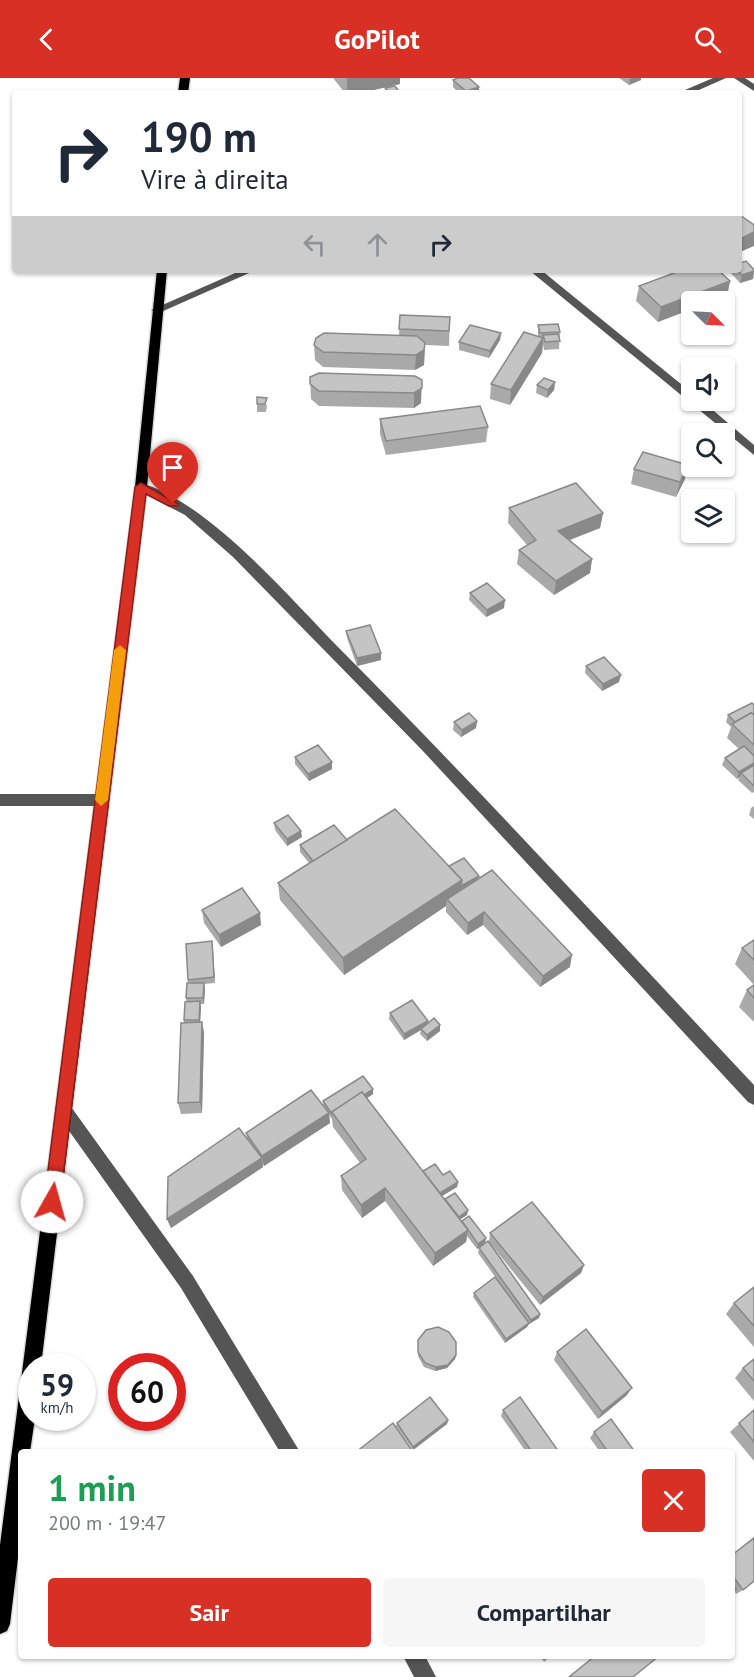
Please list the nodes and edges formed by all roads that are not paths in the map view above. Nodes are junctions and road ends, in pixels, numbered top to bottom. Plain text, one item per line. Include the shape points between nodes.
1 (721, 78) edge
2 (739, 78) edge
3 (754, 88) edge
4 (691, 90) edge
5 (162, 273) edge
6 (244, 273) edge
7 (538, 273) edge
8 (157, 310) junction
9 (681, 391) edge
10 (705, 411) edge
11 (754, 451) edge
12 (141, 487) junction
13 (0, 800) edge
14 (101, 800) junction
15 (754, 1097) edge
16 (63, 1109) junction
17 (34, 1353) edge
18 (24, 1431) edge
19 (22, 1449) edge
20 (289, 1449) edge
21 (18, 1477) edge
22 (0, 1624) edge
23 (415, 1659) edge
24 (426, 1677) edge

1 - 4 street
2 - 3 street
5 - 8 main road
6 - 8 street
7 - 9 street
8 - 12 main road
10 - 11 street
12 - 14 main road
12 - 15 street via 189,512 238,554 427,746
13 - 14 street
14 - 16 main road
16 - 17 main road
16 - 20 street via 187,1282
18 - 19 main road
21 - 22 main road
23 - 24 street

